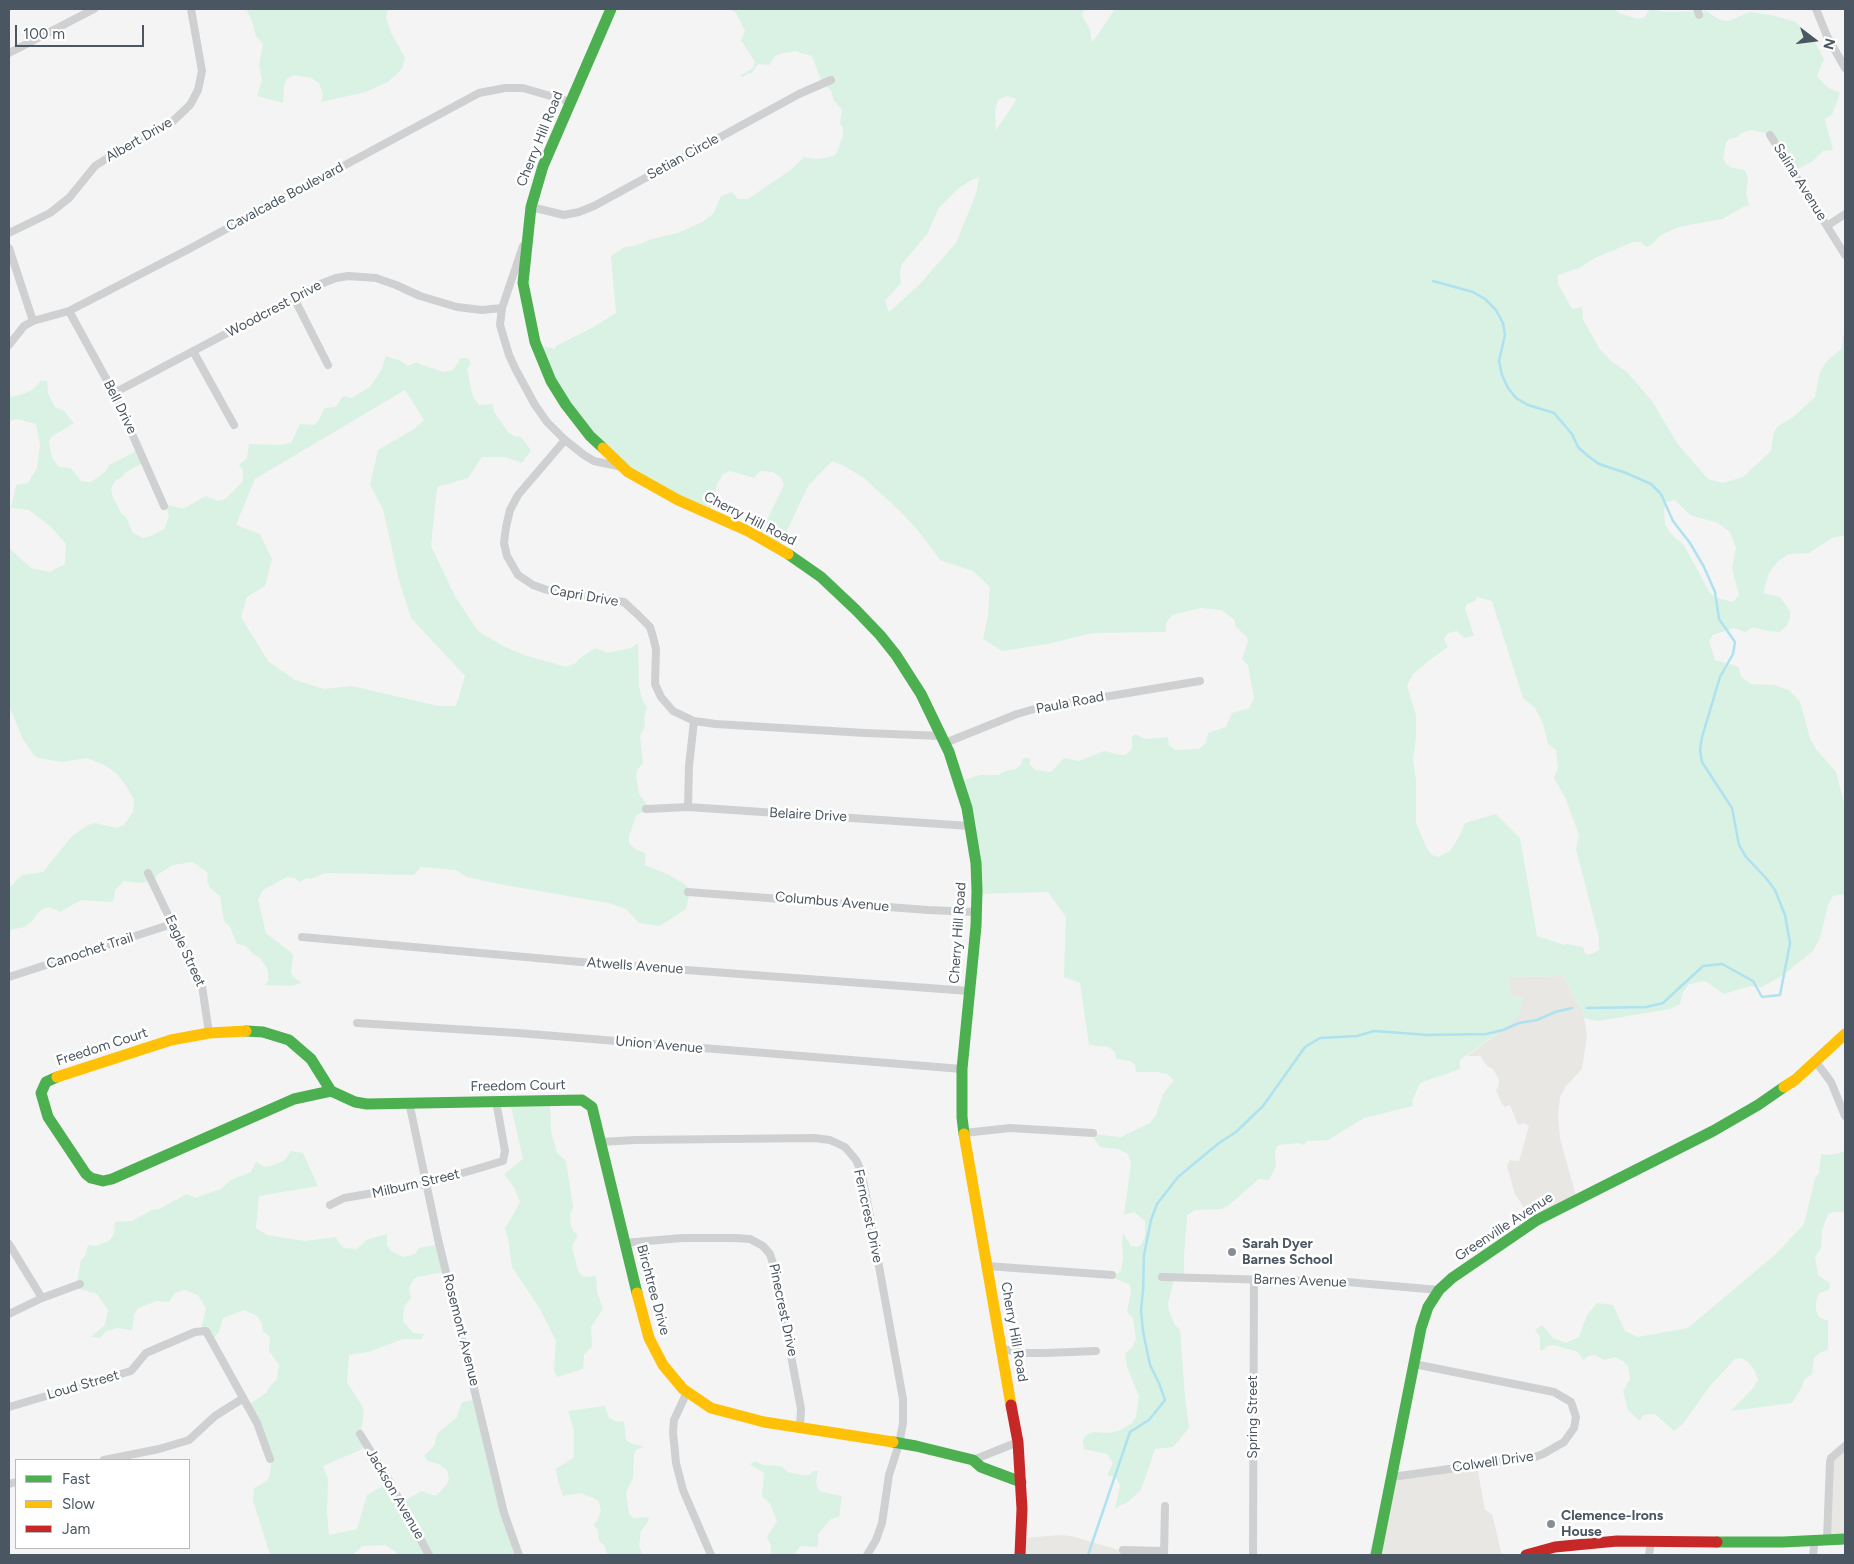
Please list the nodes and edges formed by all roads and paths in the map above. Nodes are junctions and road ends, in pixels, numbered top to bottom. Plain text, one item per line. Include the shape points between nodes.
1 (94, 9) edge
2 (191, 9) edge
3 (610, 9) edge
4 (1816, 9) edge
5 (9, 52) edge
6 (1845, 68) edge
7 (831, 80) dead end
8 (571, 102) junction
9 (1770, 135) dead end
10 (531, 206) junction
11 (1845, 214) edge
12 (1827, 226) junction
13 (9, 233) edge
14 (526, 239) junction
15 (9, 248) edge
16 (1845, 255) edge
17 (294, 298) junction
18 (502, 308) junction
19 (69, 311) junction
20 (33, 321) junction
21 (9, 344) edge
22 (193, 352) junction
23 (328, 365) dead end
24 (114, 393) junction
25 (234, 425) dead end
26 (565, 440) junction
27 (622, 467) junction
28 (164, 506) dead end
29 (1200, 681) dead end
30 (694, 721) junction
31 (943, 740) junction
32 (688, 807) junction
33 (646, 809) dead end
34 (970, 826) junction
35 (148, 873) dead end
36 (688, 892) dead end
37 (976, 912) junction
38 (172, 924) junction
39 (302, 937) dead end
40 (9, 977) edge
41 (969, 991) junction
42 (357, 1023) dead end
43 (209, 1032) junction
44 (1845, 1034) edge
45 (1816, 1062) junction
46 (962, 1069) junction
47 (331, 1090) junction
48 (496, 1101) junction
49 (409, 1102) junction
50 (587, 1102) joint
51 (1845, 1116) edge
52 (964, 1133) junction
53 (1093, 1133) dead end
54 (600, 1142) junction
55 (426, 1184) junction
56 (330, 1205) dead end
57 (624, 1243) junction
58 (9, 1244) edge
59 (987, 1266) junction
60 (1112, 1275) dead end
61 (1162, 1277) dead end
62 (1254, 1279) junction
63 (80, 1284) dead end
64 (1439, 1290) junction
65 (42, 1298) junction
66 (9, 1314) edge
67 (1002, 1349) junction
68 (1096, 1350) dead end
69 (1414, 1364) junction
70 (686, 1392) junction
71 (242, 1399) junction
72 (9, 1407) edge
73 (800, 1427) junction
74 (360, 1434) dead end
75 (1018, 1442) junction
76 (899, 1444) junction
77 (1845, 1446) edge
78 (109, 1459) edge
79 (270, 1459) dead end
80 (973, 1460) junction
81 (1392, 1477) junction
82 (1021, 1482) junction
83 (1165, 1506) dead end
84 (1821, 1539) junction
85 (1845, 1539) edge
86 (1651, 1541) junction
87 (1123, 1550) dead end
88 (1164, 1553) edge
89 (429, 1555) edge
90 (519, 1555) edge
91 (711, 1555) edge
92 (867, 1555) edge
93 (1020, 1555) edge
94 (1253, 1555) edge
95 (1376, 1555) edge
96 (1526, 1555) edge
97 (1650, 1555) edge
98 (1813, 1555) edge

1 - 5 street
2 - 13 street, Albert Drive via 202,71 198,90 190,105 166,126 95,166 69,198 50,213
3 - 8 street, Cherry Hill Road
4 - 6 street
7 - 10 street, Setian Circle via 799,94 594,206 564,215
8 - 10 street, Cherry Hill Road via 543,166
8 - 19 street, Cavalcade Boulevard via 523,88 479,93
9 - 12 street, Salina Avenue
10 - 14 street, Cherry Hill Road
11 - 12 street
12 - 16 street, Salina Avenue
14 - 18 street
14 - 27 street, Cherry Hill Road via 523,283 539,354 566,405 590,436
15 - 20 street
17 - 18 street, Woodcrest Drive via 336,278 369,277 457,307
17 - 22 street, Woodcrest Drive
17 - 23 street
18 - 26 street via 500,325 516,370 535,405
19 - 20 street, Cavalcade Boulevard
19 - 24 street, Bell Drive
20 - 21 street, Cavalcade Boulevard via 24,326
22 - 24 street, Woodcrest Drive
22 - 25 street
24 - 28 street, Bell Drive
26 - 27 street via 594,461
26 - 30 street, Capri Drive via 518,495 510,510 504,543 508,556 518,575 533,585 624,602 650,627 656,649 655,684 661,698 673,711
27 - 31 street, Cherry Hill Road via 678,500 779,548 822,578 896,655 921,694
29 - 31 street, Paula Road via 1038,708
30 - 31 street, Capri Drive
30 - 32 street
31 - 34 street, Cherry Hill Road
32 - 33 street, Belaire Drive
32 - 34 street, Belaire Drive
34 - 37 street, Cherry Hill Road via 976,863
35 - 38 street, Eagle Street
36 - 37 street, Columbus Avenue
37 - 41 street, Cherry Hill Road
38 - 40 street, Canochet Trail
38 - 43 street, Eagle Street via 202,986
39 - 41 street, Atwells Avenue via 592,963
41 - 46 street, Cherry Hill Road
42 - 46 street, Union Avenue
43 - 47 street, Freedom Court via 263,1032 289,1040 311,1059
43 - 47 street, Freedom Court via 171,1040 46,1082 41,1093 48,1117 86,1174 103,1181 112,1179 294,1099
44 - 45 street, Greenville Avenue
45 - 51 street via 1831,1082
45 - 64 street, Greenville Avenue via 1778,1092 1729,1122 1536,1220
46 - 52 street, Cherry Hill Road
47 - 49 street, Freedom Court via 347,1099 367,1104
48 - 49 street, Freedom Court
48 - 50 street, Freedom Court
48 - 55 street, Milburn Street via 505,1151 503,1161
49 - 55 street, Rosemont Avenue
50 - 54 street, Birchtree Drive via 592,1107
52 - 53 street via 1010,1128
52 - 59 street, Cherry Hill Road
54 - 57 street, Birchtree Drive
54 - 76 street, Ferncrest Drive via 802,1137 830,1140 845,1147 861,1171 901,1383 903,1422
55 - 56 street, Milburn Street via 344,1198
55 - 90 street, Rosemont Avenue via 504,1513
57 - 70 street, Birchtree Drive via 649,1338 663,1365
57 - 73 street, Pinecrest Drive via 735,1238 750,1239 763,1246 770,1254 775,1270 799,1400
58 - 65 street
59 - 60 street
59 - 67 street, Cherry Hill Road
61 - 62 street, Barnes Avenue
62 - 64 street, Barnes Avenue via 1347,1282
62 - 94 street, Spring Street
63 - 65 street
64 - 69 street, Greenville Avenue via 1428,1307
65 - 66 street
67 - 68 street via 1046,1353
67 - 75 street, Cherry Hill Road
69 - 81 street, Greenville Avenue
69 - 81 street, Colwell Drive via 1554,1392 1574,1406 1574,1428 1564,1442 1535,1457
70 - 73 street, Birchtree Drive via 725,1413
70 - 91 street via 674,1420 676,1463 683,1490
71 - 72 street, Loud Street via 206,1331 195,1332 146,1353 131,1372
71 - 78 street via 214,1416 189,1440
71 - 79 street via 257,1423
73 - 76 street, Birchtree Drive
74 - 89 street, Jackson Avenue via 388,1478
75 - 80 street
75 - 82 street, Cherry Hill Road
76 - 80 street, Birchtree Drive
76 - 92 street, Ferncrest Drive via 889,1475 880,1532
77 - 84 street via 1831,1458
80 - 82 street, Birchtree Drive via 981,1467
81 - 95 street, Greenville Avenue
82 - 93 street, Cherry Hill Road
83 - 88 street
84 - 85 street
84 - 86 street via 1783,1542
84 - 98 street
86 - 96 street via 1581,1543
86 - 97 street
87 - 88 street

